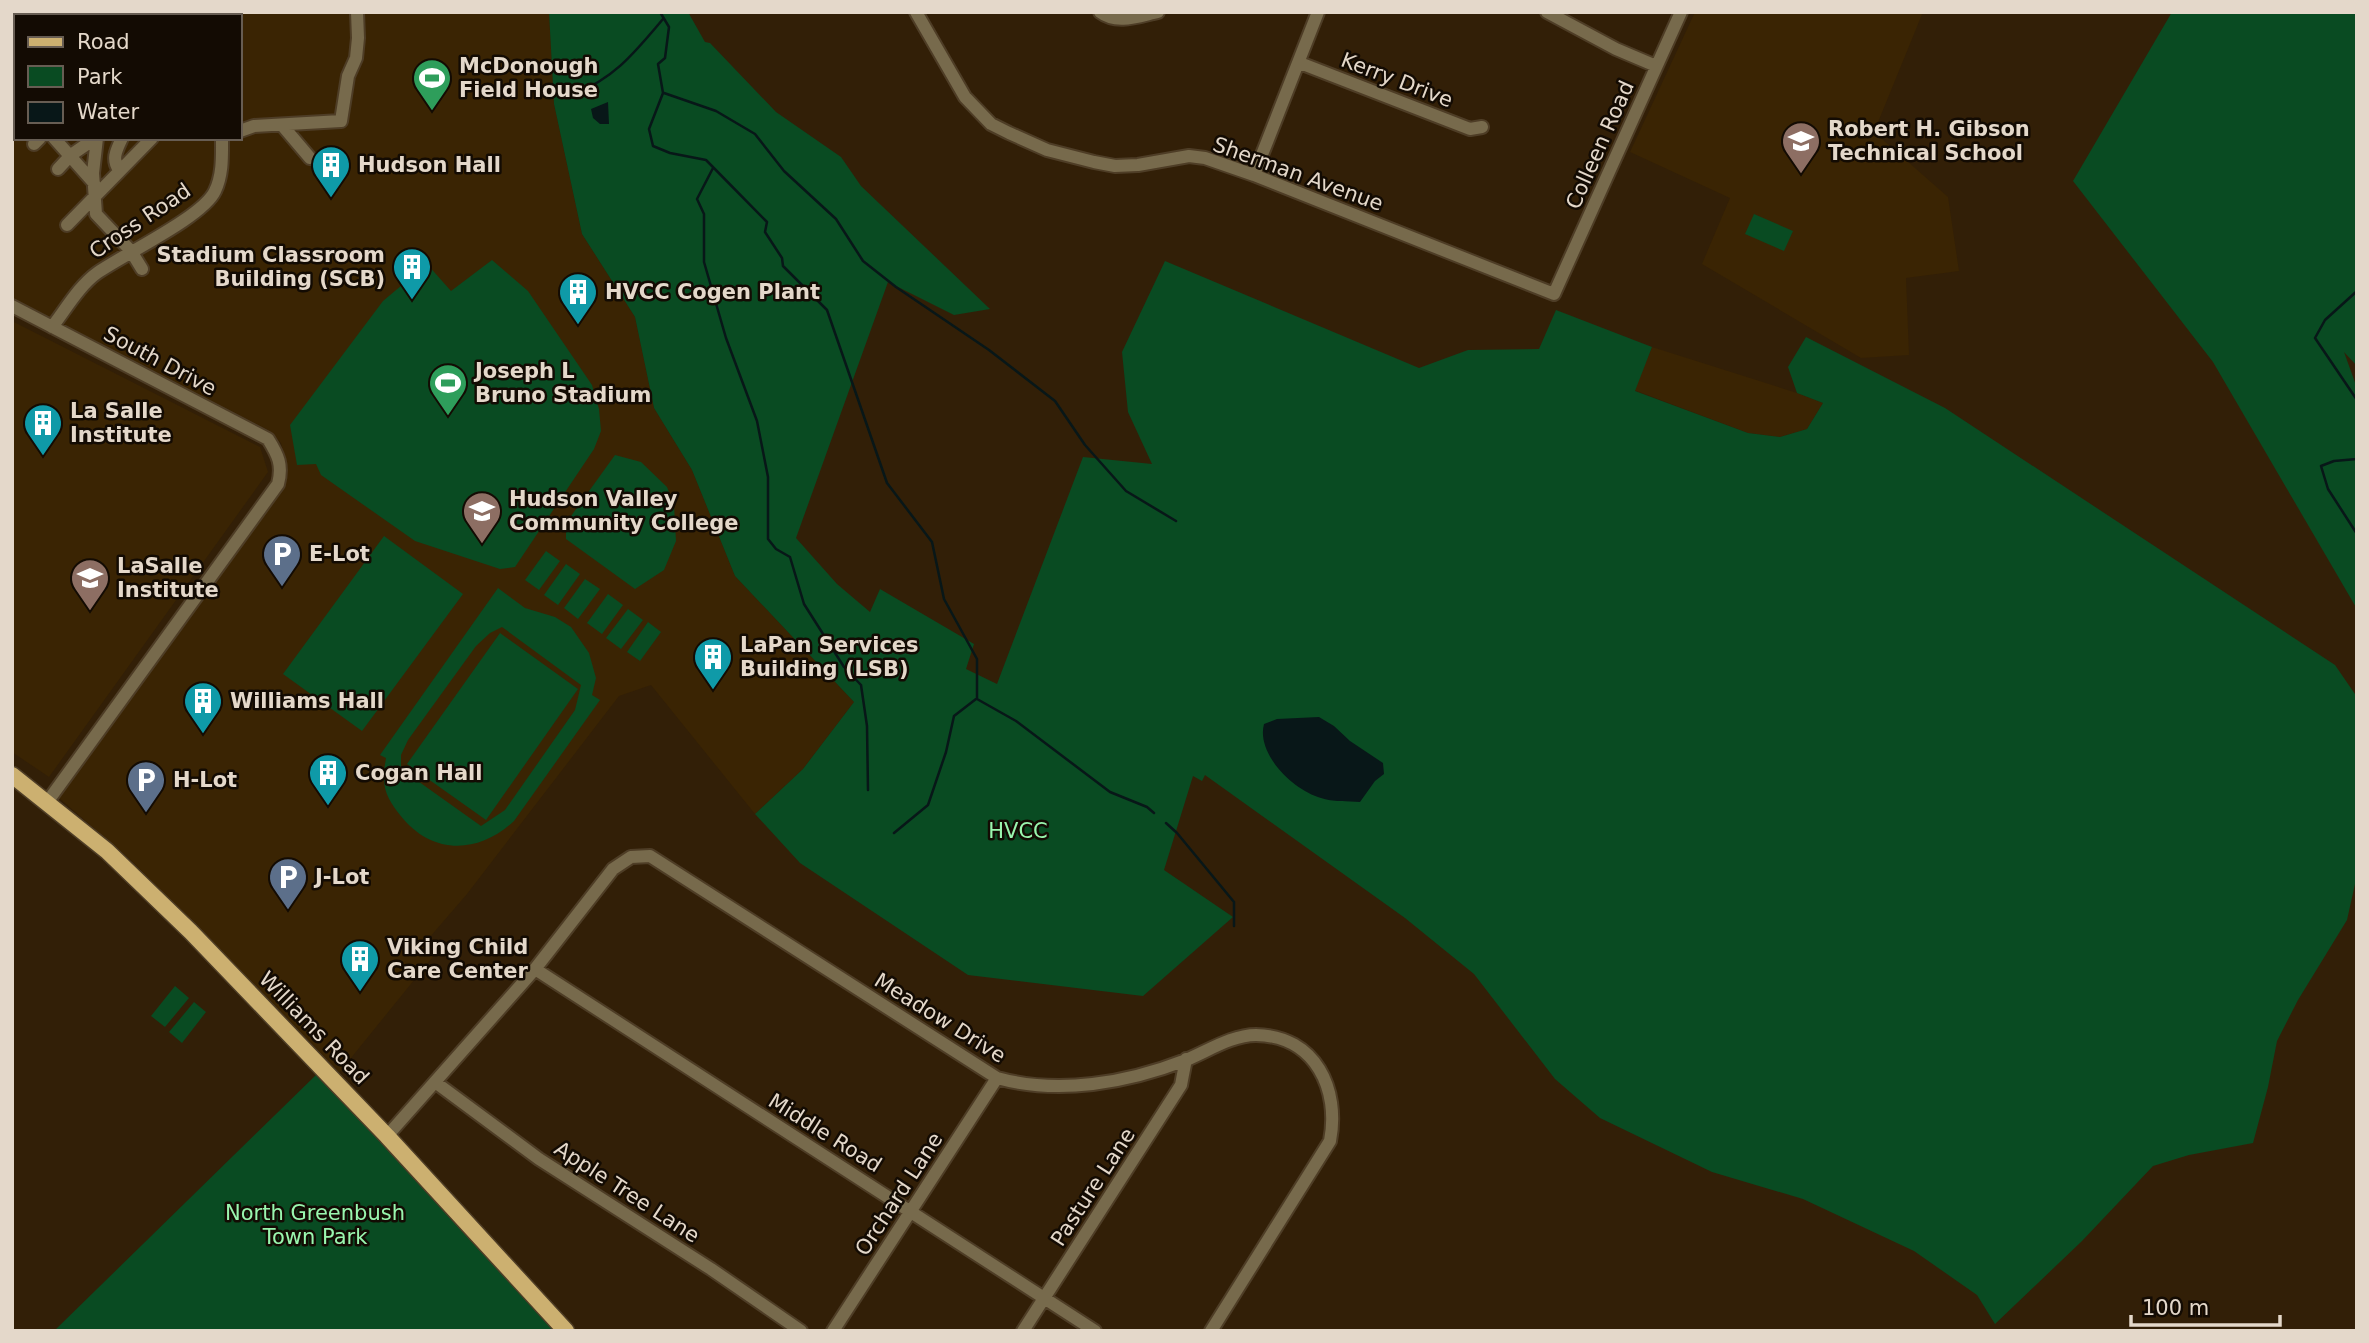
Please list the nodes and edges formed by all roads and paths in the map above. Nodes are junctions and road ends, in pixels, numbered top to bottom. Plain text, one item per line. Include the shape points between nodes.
1 (162, 12) edge
2 (357, 12) edge
3 (916, 12) edge
4 (1100, 12) edge
5 (1158, 12) edge
6 (1318, 12) edge
7 (1547, 12) edge
8 (1681, 12) edge
9 (151, 13) edge
10 (1300, 63) junction
11 (1656, 66) junction
12 (282, 125) junction
13 (1482, 127) dead end
14 (242, 130) edge
15 (56, 140) edge
16 (121, 140) edge
17 (150, 140) edge
18 (222, 140) edge
19 (93, 143) edge
20 (71, 155) junction
21 (310, 158) dead end
22 (58, 169) dead end
23 (119, 170) junction
24 (1254, 175) junction
25 (94, 183) junction
26 (94, 199) junction
27 (66, 225) dead end
28 (131, 251) junction
29 (142, 270) dead end
30 (1554, 294) joint
31 (12, 306) edge
32 (52, 327) junction
33 (12, 775) edge
34 (48, 801) junction
35 (535, 969) junction
36 (1186, 1059) junction
37 (997, 1078) junction
38 (435, 1082) junction
39 (387, 1136) junction
40 (911, 1210) junction
41 (1044, 1298) junction
42 (566, 1331) edge
43 (801, 1331) edge
44 (833, 1331) edge
45 (1023, 1331) edge
46 (1095, 1331) edge
47 (1212, 1331) edge

1 - 9 street
2 - 12 street via 356,58 348,76 341,121
3 - 24 street, Sherman Avenue via 965,97 991,124 1009,133 1047,150 1105,164 1138,165 1189,156
4 - 5 street via 1125,19
6 - 10 street
7 - 11 street
8 - 11 street, Colleen Road
10 - 13 street, Kerry Drive via 1470,129
10 - 24 street
11 - 30 street, Colleen Road
12 - 14 street
12 - 21 street
15 - 20 street
16 - 23 street via 114,161
17 - 23 street
18 - 28 street, Cross Road via 223,167 215,191 191,215
19 - 20 street
19 - 25 street
20 - 22 street
20 - 25 street
23 - 26 street
24 - 30 street, Sherman Avenue
25 - 26 street
26 - 27 street
26 - 28 street via 96,214
28 - 29 street
28 - 32 street, Cross Road via 88,280
31 - 32 street, South Drive
32 - 34 street, South Drive via 268,439 282,470 278,484
33 - 34 main road, Williams Road
34 - 39 main road, Williams Road via 107,850 191,932
35 - 37 street, Meadow Drive via 614,869 631,857 650,856
35 - 38 street, Meadow Drive
35 - 40 street, Middle Road
36 - 37 street, Meadow Drive via 1139,1075 1055,1088
36 - 41 street, Pasture Lane via 1181,1085
36 - 47 street, Meadow Drive via 1245,1036 1277,1039 1304,1051 1321,1070 1334,1111 1325,1153
37 - 40 street, Orchard Lane
38 - 39 street, Meadow Drive
38 - 43 street, Apple Tree Lane via 539,1159
39 - 42 main road, Williams Road
40 - 41 street, Middle Road
40 - 44 street, Orchard Lane
41 - 45 street, Pasture Lane
41 - 46 street, Middle Road

